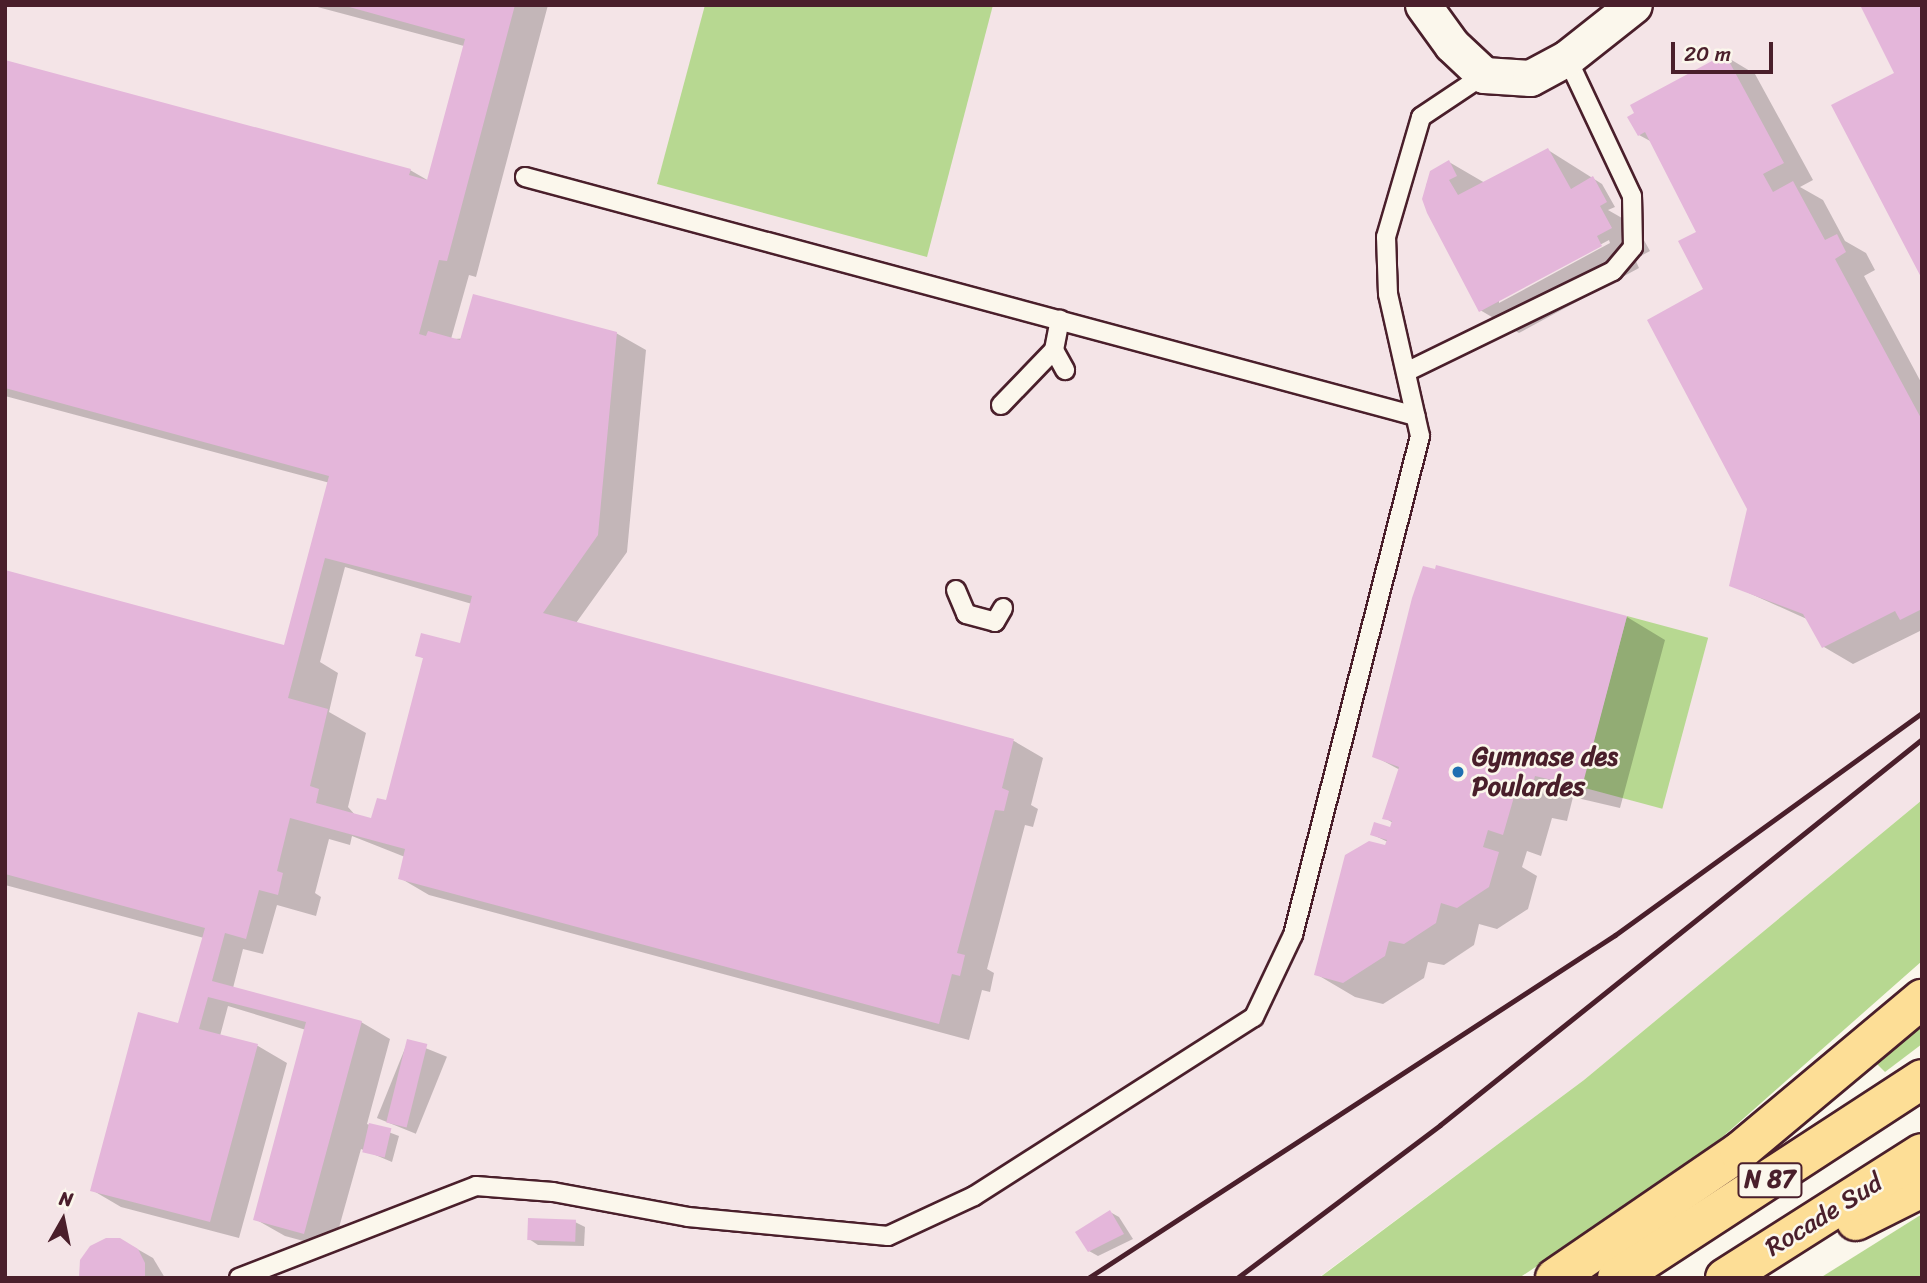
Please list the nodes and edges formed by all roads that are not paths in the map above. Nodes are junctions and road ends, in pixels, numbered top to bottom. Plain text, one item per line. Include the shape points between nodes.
1 (1423, 5) edge
2 (1634, 5) edge
3 (1566, 58) junction
4 (1484, 75) junction
5 (525, 177) dead end
6 (1060, 320) junction
7 (1054, 350) junction
8 (1065, 370) dead end
9 (1406, 372) junction
10 (1000, 405) dead end
11 (1416, 416) junction
12 (956, 590) dead end
13 (1003, 608) dead end
14 (1922, 999) edge
15 (1922, 1079) edge
16 (1922, 1153) edge
17 (1922, 1188) edge
18 (239, 1278) edge
19 (1555, 1278) edge
20 (1617, 1278) edge
21 (1726, 1278) edge
22 (1741, 1278) edge

1 - 4 street via 1452,45
2 - 3 street
3 - 4 street via 1530,78
3 - 9 lane via 1633,196 1633,247 1614,271
4 - 9 lane via 1421,117 1408,152 1386,237 1388,294
5 - 6 lane
6 - 7 lane
6 - 11 lane
7 - 8 lane
7 - 10 lane
9 - 11 lane
11 - 18 lane via 1420,436 1293,935 1254,1017 974,1196 888,1236 688,1217 553,1192 475,1186
12 - 13 lane via 966,614 995,622
14 - 19 highway via 1739,1152
15 - 20 highway, N 87
16 - 21 highway, Rocade Sud / N 87
17 - 22 highway

